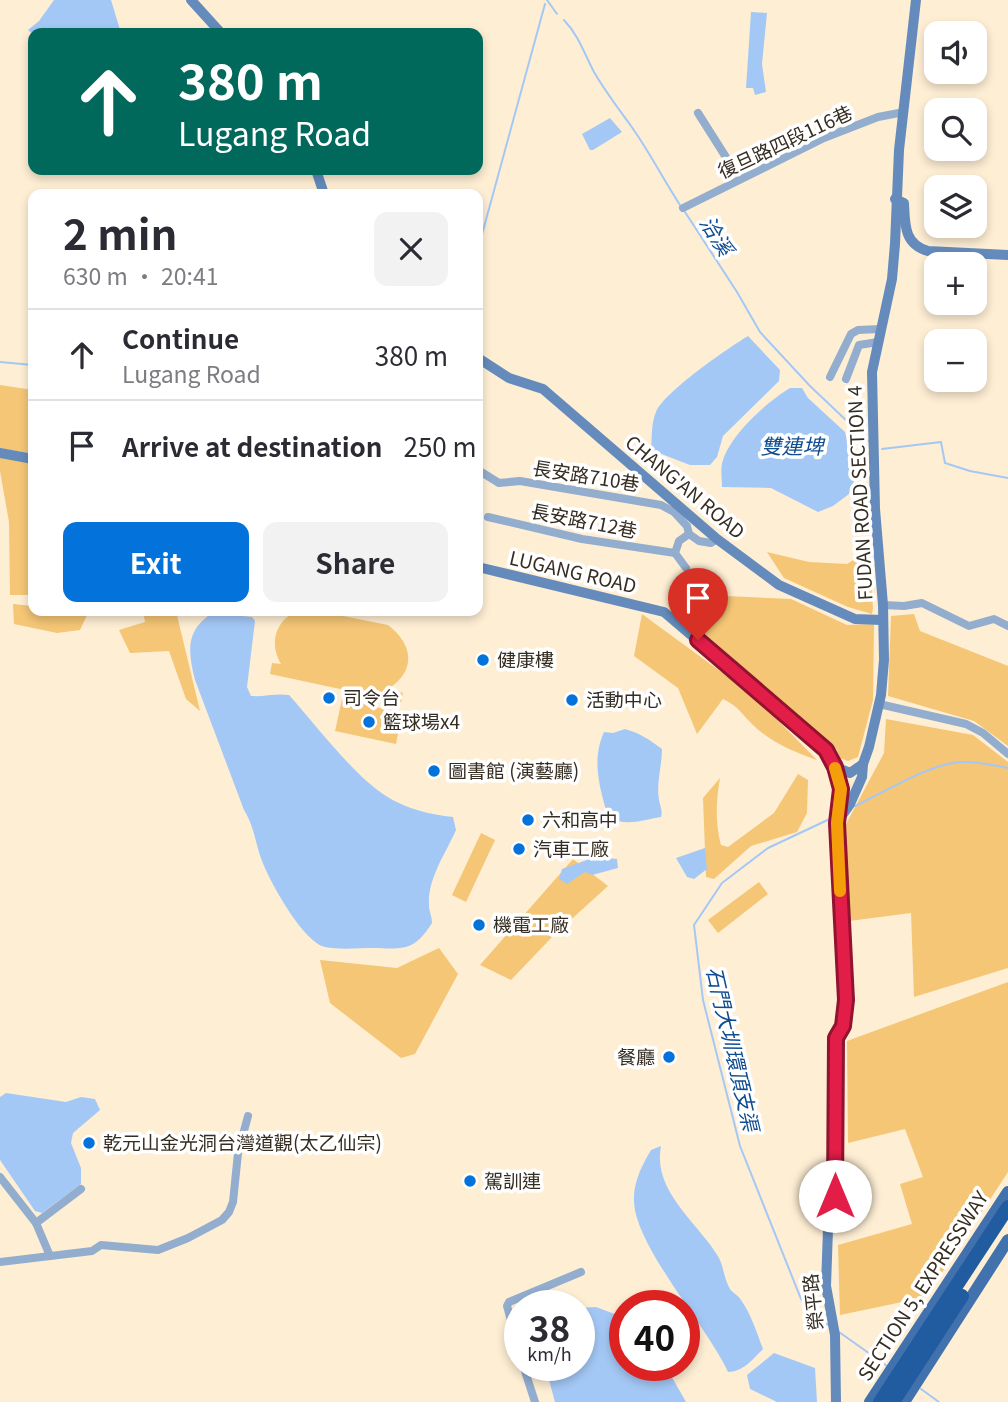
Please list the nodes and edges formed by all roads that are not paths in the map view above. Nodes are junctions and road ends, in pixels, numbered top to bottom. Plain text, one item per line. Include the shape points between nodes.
1 (191, 0) edge
2 (916, 0) edge
3 (216, 28) edge
4 (904, 112) junction
5 (698, 113) dead end
6 (743, 177) junction
7 (895, 199) junction
8 (683, 208) dead end
9 (1008, 255) edge
10 (880, 329) junction
11 (878, 342) junction
12 (483, 361) edge
13 (830, 377) dead end
14 (846, 379) dead end
15 (0, 453) edge
16 (28, 458) edge
17 (483, 473) edge
18 (488, 517) dead end
19 (689, 534) junction
20 (717, 539) junction
21 (675, 554) junction
22 (483, 567) edge
23 (687, 568) dead end
24 (883, 606) junction
25 (882, 620) junction
26 (1008, 626) edge
27 (879, 704) junction
28 (1008, 754) edge
29 (863, 764) junction
30 (835, 767) junction
31 (837, 823) junction
32 (248, 1116) dead end
33 (0, 1177) edge
34 (81, 1189) dead end
35 (1008, 1192) edge
36 (1008, 1207) edge
37 (36, 1223) junction
38 (1008, 1224) edge
39 (1008, 1240) edge
40 (50, 1256) junction
41 (0, 1262) edge
42 (580, 1272) dead end
43 (537, 1290) edge
44 (903, 1377) junction
45 (528, 1381) edge
46 (535, 1402) edge
47 (836, 1402) edge
48 (870, 1402) edge
49 (880, 1402) edge
50 (892, 1402) edge
51 (904, 1402) edge

1 - 3 street
2 - 4 street, FUDAN ROAD SECTION 4
4 - 6 street, 復旦路四段116巷 via 824,138
4 - 7 street, FUDAN ROAD SECTION 4
5 - 6 street
6 - 8 street, 復旦路四段116巷
7 - 9 street via 904,203 905,230 917,247
7 - 10 street, FUDAN ROAD SECTION 4 via 892,279
10 - 11 street, FUDAN ROAD SECTION 4
10 - 13 street via 851,334
11 - 14 street via 859,345
11 - 24 street, FUDAN ROAD SECTION 4 via 872,372
12 - 20 street, CHANG'AN ROAD via 509,378 543,389
15 - 16 street
17 - 19 street, 長安路710巷 via 499,483 520,481 661,505 674,512
18 - 21 street, 長安路712巷
19 - 20 street via 699,541
19 - 21 street via 679,541
20 - 25 street, CHANG'AN ROAD via 779,585 855,619
21 - 23 street
22 - 30 street, LUGANG ROAD via 664,612 826,750
24 - 25 street, FUDAN ROAD SECTION 4
24 - 26 street via 922,603 969,625 994,619
25 - 27 street, FUDAN ROAD SECTION 4
27 - 28 street via 966,724
27 - 29 street, FUDAN ROAD SECTION 4
29 - 30 street via 850,773
29 - 31 street, FUDAN ROAD SECTION 4 via 862,777
30 - 31 street via 841,789
31 - 47 street, 榮平路 via 846,1000 843,1026 836,1038 835,1196 826,1275 834,1331
32 - 40 street via 233,1202 222,1220 158,1250 102,1245 92,1251
33 - 37 street
34 - 37 street
35 - 48 main road, SECTION 5, EXPRESSWAY
36 - 44 highway
37 - 40 street
38 - 44 highway
39 - 51 main road
40 - 41 street
42 - 43 street
44 - 49 highway
44 - 50 highway
45 - 46 street

